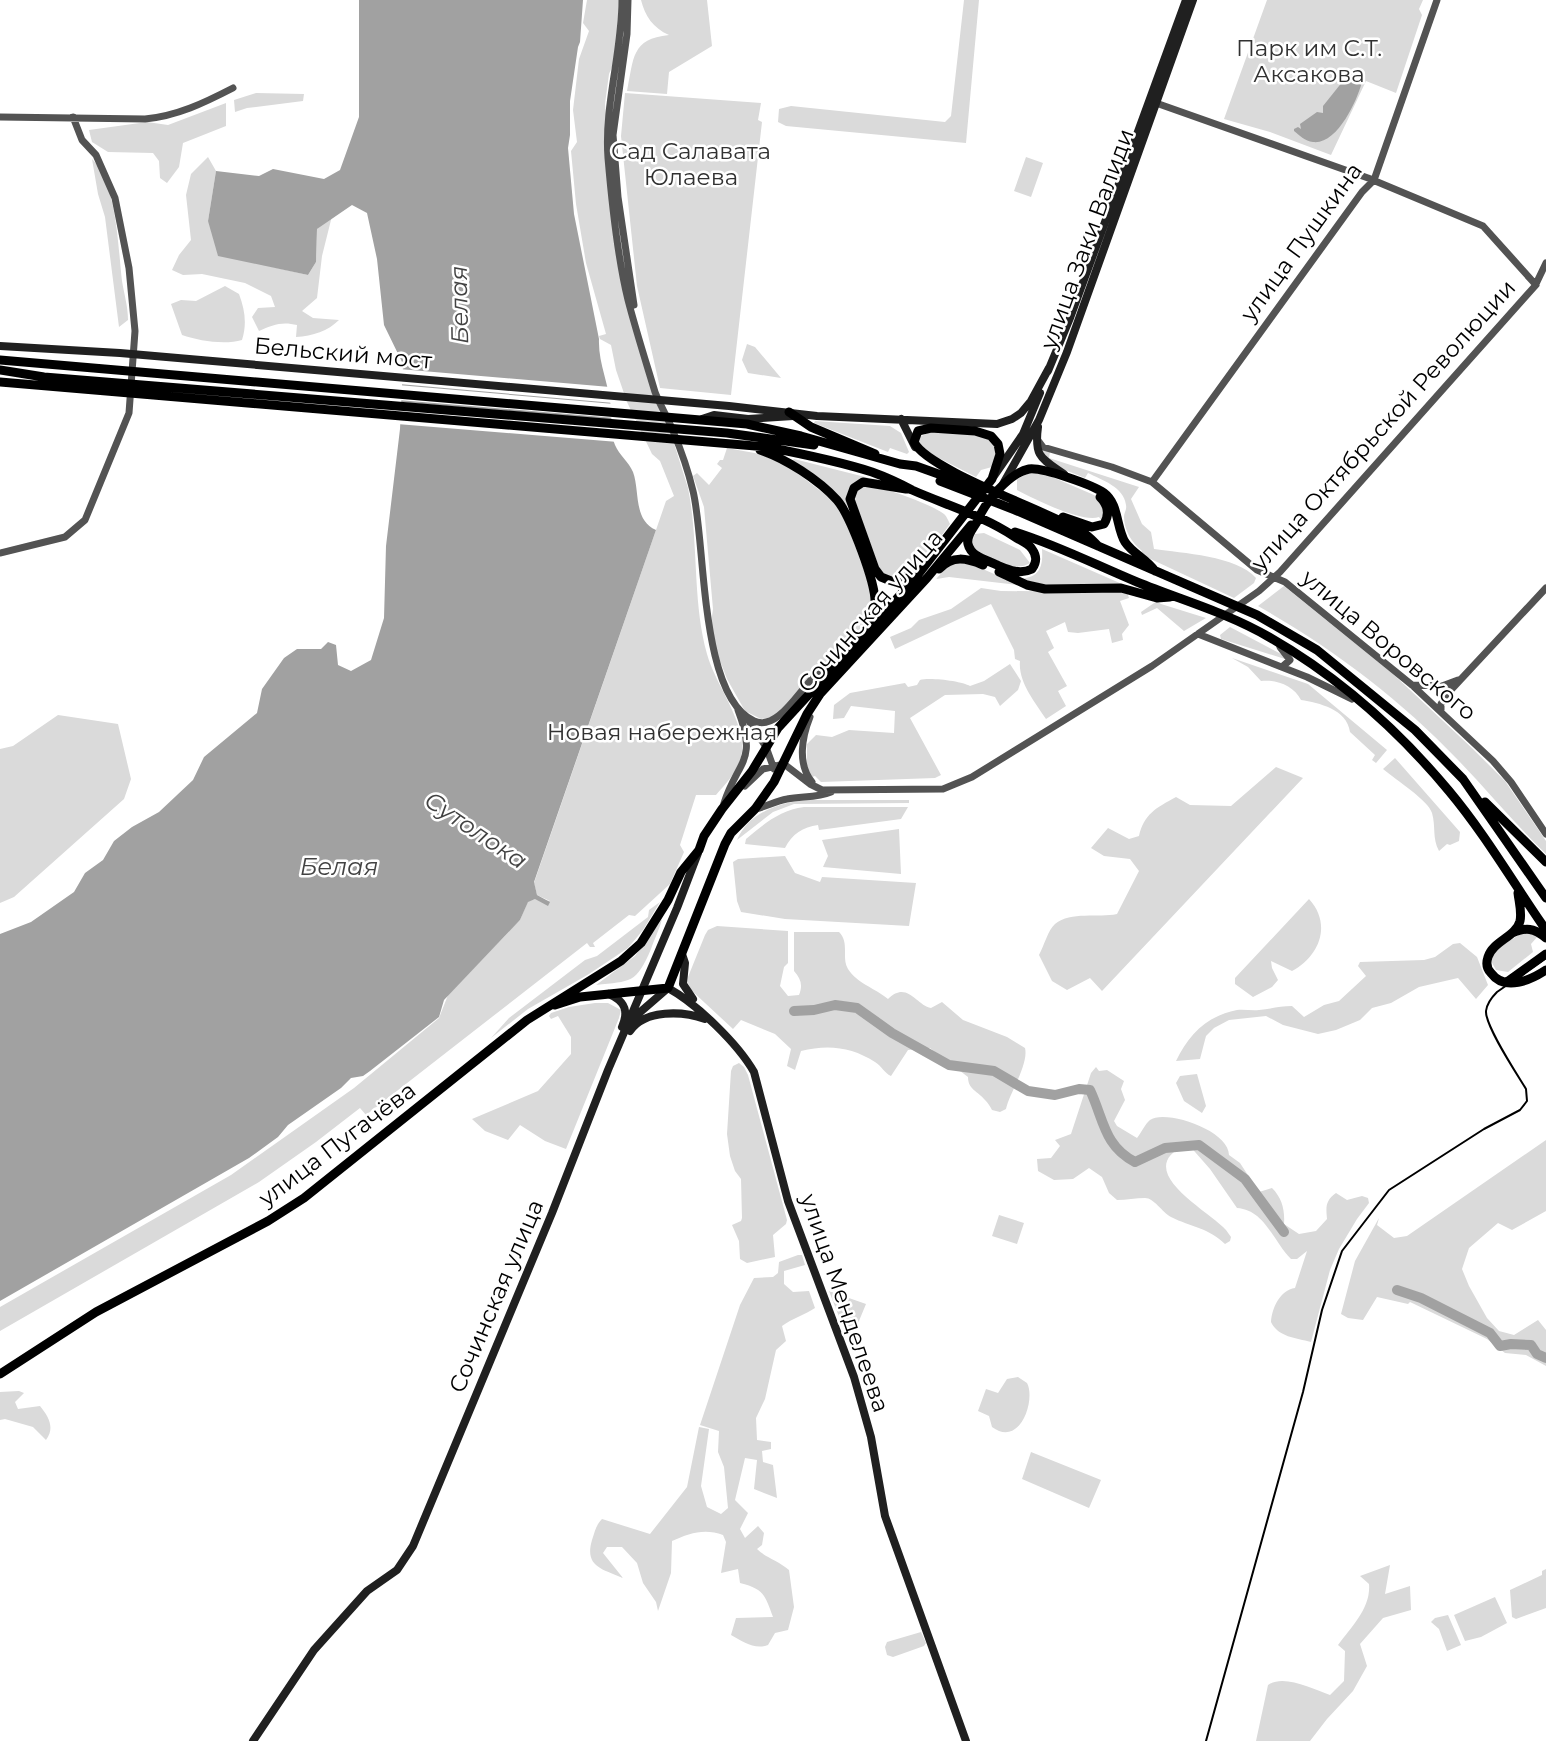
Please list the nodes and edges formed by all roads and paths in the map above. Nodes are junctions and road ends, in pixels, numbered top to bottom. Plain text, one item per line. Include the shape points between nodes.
1 (625, 0) edge
2 (1186, 0) edge
3 (1193, 0) edge
4 (1437, 0) edge
5 (233, 88) dead end
6 (1156, 103) junction
7 (0, 117) edge
8 (72, 117) junction
9 (1374, 180) junction
10 (1546, 263) edge
11 (1546, 272) edge
12 (1535, 286) junction
13 (0, 346) edge
14 (0, 360) edge
15 (1049, 368) junction
16 (0, 370) edge
17 (0, 383) edge
18 (118, 387) junction
19 (792, 414) junction
20 (728, 419) junction
21 (886, 419) junction
22 (901, 419) junction
23 (1039, 420) junction
24 (908, 436) junction
25 (727, 437) junction
26 (1037, 437) junction
27 (741, 444) junction
28 (919, 450) junction
29 (863, 455) junction
30 (900, 464) junction
31 (997, 469) junction
32 (1011, 476) junction
33 (1069, 477) junction
34 (1152, 482) junction
35 (911, 489) junction
36 (1096, 490) junction
37 (1012, 499) junction
38 (964, 530) junction
39 (1006, 530) junction
40 (1098, 546) junction
41 (0, 553) edge
42 (1155, 571) junction
43 (924, 574) junction
44 (1275, 577) junction
45 (1546, 588) edge
46 (1175, 597) junction
47 (1198, 634) junction
48 (1269, 637) junction
49 (847, 652) junction
50 (833, 666) junction
51 (1282, 667) junction
52 (1462, 678) junction
53 (1412, 685) junction
54 (1363, 704) junction
55 (813, 705) junction
56 (739, 709) junction
57 (1441, 710) junction
58 (768, 750) junction
59 (784, 764) junction
60 (773, 765) junction
61 (762, 769) junction
62 (774, 779) junction
63 (1463, 779) junction
64 (831, 791) junction
65 (735, 792) junction
66 (755, 808) junction
67 (722, 809) junction
68 (1546, 834) edge
69 (699, 850) junction
70 (1546, 862) edge
71 (1517, 887) junction
72 (1546, 898) edge
73 (1546, 930) edge
74 (1508, 936) junction
75 (1546, 938) edge
76 (682, 954) junction
77 (1542, 957) edge
78 (1545, 970) edge
79 (1507, 982) junction
80 (668, 988) junction
81 (642, 990) junction
82 (609, 994) junction
83 (540, 1011) junction
84 (709, 1020) junction
85 (629, 1022) junction
86 (608, 1070) junction
87 (0, 1374) edge
88 (253, 1741) edge
89 (966, 1741) edge

1 - 56 street via 609,114 608,157 622,267 656,395 694,494 710,638
2 - 15 main road, улица Заки Валиди
3 - 6 main road, улица Заки Валиди
4 - 9 street, улица Пушкина
5 - 8 street via 166,117
6 - 9 street
6 - 23 main road, улица Заки Валиди
7 - 8 street
8 - 41 street via 116,198 135,331 129,413 85,520 65,537
9 - 12 street via 1483,226
9 - 34 street, улица Пушкина
10 - 12 street, улица Октябрьской Революции
11 - 12 street
12 - 44 street, улица Октябрьской Революции
13 - 19 main road, Бельский мост
14 - 20 main road, Бельский мост
15 - 22 main road via 1026,407 1004,422 984,425
15 - 31 main road, улица Заки Валиди via 1023,434
16 - 18 main road
17 - 18 main road
18 - 25 main road
19 - 20 main road
19 - 21 main road
19 - 30 main road
20 - 29 main road, Бельский мост
21 - 22 main road
21 - 24 main road
22 - 24 main road
23 - 26 main road
23 - 32 main road, улица Заки Валиди
24 - 28 main road
25 - 27 main road
25 - 29 main road via 801,442
26 - 33 main road via 1041,458
26 - 34 street, улица Воровского via 1043,447
27 - 35 main road via 846,465
27 - 49 main road via 790,464 838,500 849,520 876,603 873,615
28 - 31 main road via 913,439 923,429 983,432 998,444
28 - 37 main road
29 - 30 main road
30 - 37 main road
30 - 40 main road
31 - 38 main road
32 - 33 main road via 1037,469
32 - 38 main road
33 - 36 main road
34 - 44 street, улица Воровского via 1256,569
35 - 39 main road
35 - 43 main road via 863,482 850,499 881,576 896,583
36 - 37 main road via 1108,512 1099,526
36 - 42 main road via 1112,502 1126,544
37 - 40 main road via 1083,532
38 - 39 main road via 968,546 977,556 1014,572 1032,569 1036,560 1032,548
38 - 43 main road, Сочинская улица
39 - 46 main road
40 - 42 main road
42 - 63 main road via 1265,619 1317,650 1415,730
43 - 46 main road via 962,558 1045,589 1115,587
43 - 49 main road, Сочинская улица
43 - 55 main road, Сочинская улица
44 - 47 street, улица Октябрьской Революции
44 - 53 street, улица Воровского
45 - 52 street
46 - 48 main road
47 - 51 street
47 - 64 street, улица Октябрьской Революции via 962,782 943,789
48 - 51 street via 1289,657
48 - 54 main road
49 - 50 main road, Сочинская улица
50 - 56 street via 815,676 773,721 752,720
50 - 58 main road, Сочинская улица via 778,729
51 - 54 street
52 - 53 street via 1442,686
52 - 57 street via 1443,699
53 - 57 street, улица Воровского
54 - 71 main road via 1448,791
55 - 59 main road, Сочинская улица
55 - 64 street via 803,743 804,765 811,782
56 - 58 street
56 - 67 street via 747,749
57 - 68 street, улица Воровского via 1502,771
58 - 59 street
58 - 60 street
58 - 65 main road, Сочинская улица
59 - 60 street
59 - 62 main road, Сочинская улица
59 - 64 street via 810,784
60 - 61 street
60 - 62 street
61 - 62 street via 769,769
61 - 65 street
62 - 66 main road, Сочинская улица
63 - 70 main road
63 - 72 main road
64 - 66 street, улица Октябрьской Революции
65 - 67 main road, Сочинская улица
66 - 76 main road, Сочинская улица via 725,844
67 - 69 main road, Сочинская улица
69 - 81 main road, Сочинская улица
69 - 83 main road via 632,953
71 - 73 main road
71 - 74 main road via 1520,919
74 - 75 main road via 1528,929
74 - 79 main road via 1492,950 1487,963 1493,976
76 - 80 main road, Сочинская улица
76 - 84 main road via 682,984
77 - 79 main road
78 - 79 main road via 1523,981
80 - 81 main road
80 - 84 main road, улица Менделеева
80 - 85 main road, Сочинская улица
81 - 82 main road
81 - 85 main road, Сочинская улица
82 - 83 main road via 580,997
82 - 86 main road via 619,998 626,1012
83 - 87 main road, улица Пугачёва via 304,1198 107,1306
84 - 86 main road via 674,1013 634,1024
84 - 89 main road, улица Менделеева via 754,1072 788,1201 854,1377 871,1437 885,1516
85 - 86 main road, Сочинская улица
86 - 88 main road, Сочинская улица via 413,1546 397,1570 367,1591 314,1650

